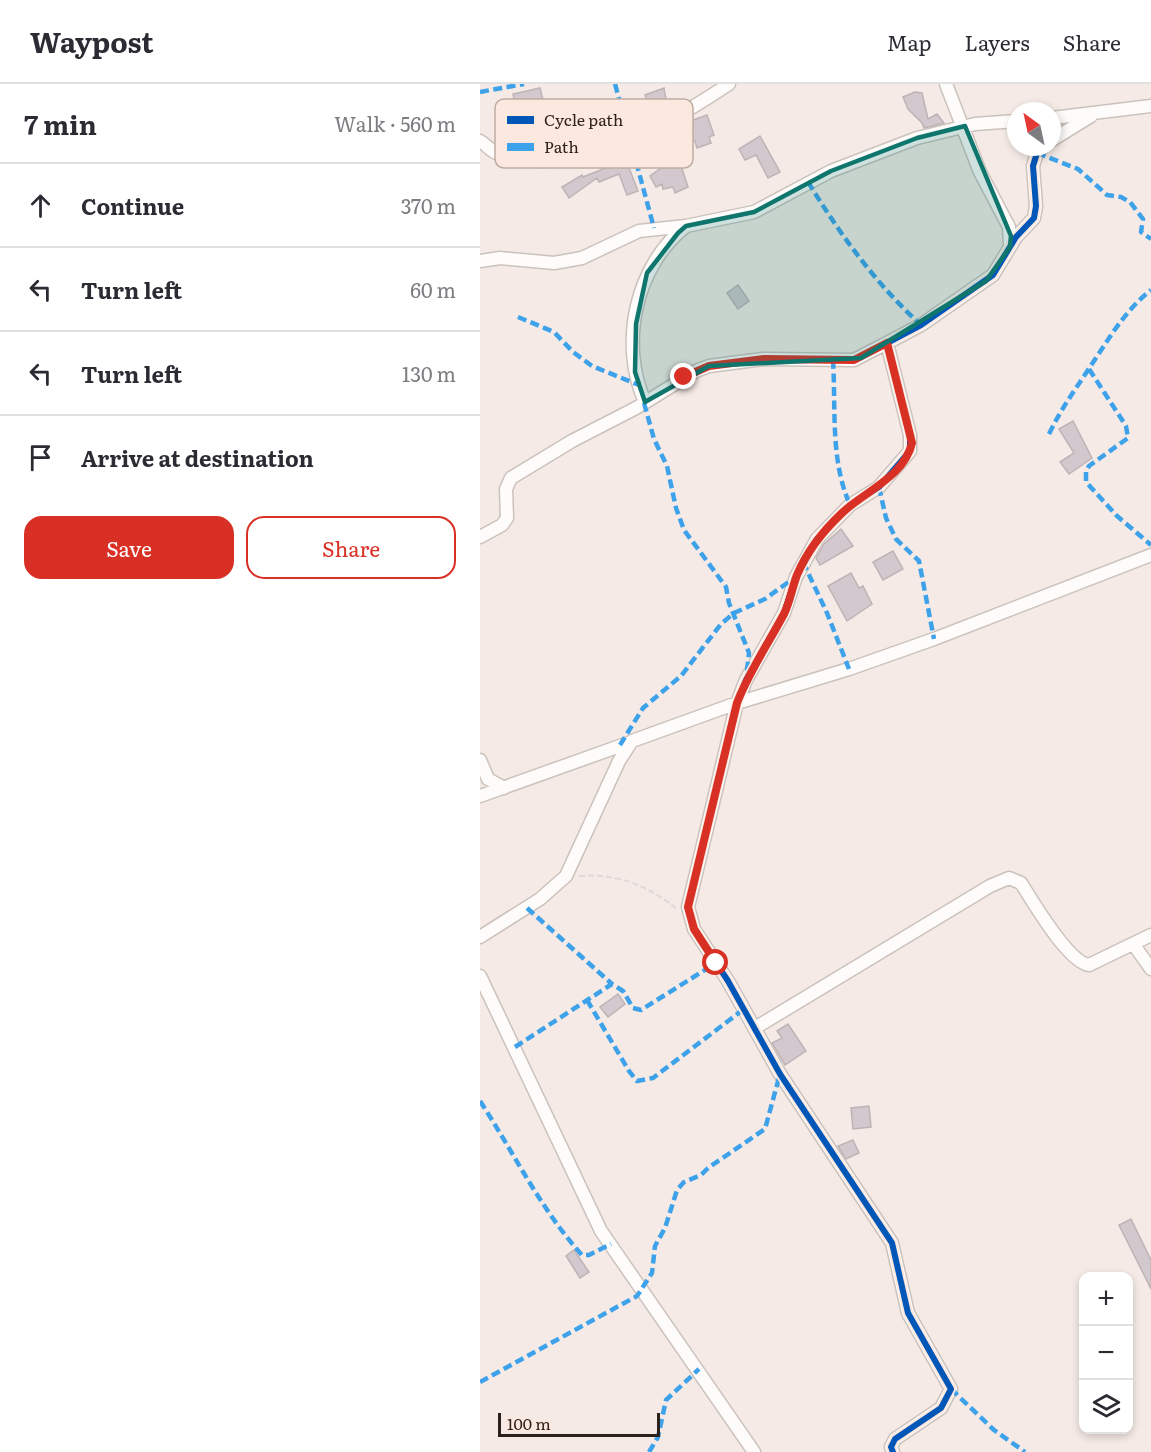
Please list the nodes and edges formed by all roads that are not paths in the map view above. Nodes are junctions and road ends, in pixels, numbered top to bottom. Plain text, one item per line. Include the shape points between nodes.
1 (729, 84) edge
2 (946, 84) edge
3 (693, 105) edge
4 (1151, 106) edge
5 (1097, 112) junction
6 (1061, 117) edge
7 (1007, 122) edge
8 (964, 126) junction
9 (1061, 134) edge
10 (480, 141) edge
11 (495, 152) edge
12 (1036, 156) edge
13 (686, 226) junction
14 (1010, 247) junction
15 (480, 261) edge
16 (887, 343) junction
17 (645, 402) junction
18 (480, 537) edge
19 (1151, 555) edge
20 (737, 703) junction
21 (632, 741) junction
22 (480, 760) edge
23 (504, 788) junction
24 (480, 796) edge
25 (1151, 935) edge
26 (480, 937) edge
27 (1134, 945) junction
28 (1151, 969) edge
29 (480, 976) edge
30 (755, 1028) junction
31 (889, 1450) edge
32 (754, 1452) edge

1 - 3 street
2 - 8 street
4 - 5 street
5 - 6 street
5 - 9 street
7 - 8 street
8 - 13 street via 917,138 831,171 754,212
8 - 14 street via 980,172 1009,227
10 - 11 street
12 - 14 street via 1034,218
13 - 15 street via 639,231 570,261
13 - 17 street via 669,240 654,261 638,300 634,361
14 - 16 street via 986,280 921,325
16 - 17 street via 854,360 764,359 709,366
16 - 20 street via 910,435 910,451 879,487 850,506 817,539
17 - 18 street via 511,478 506,489 507,518
19 - 20 street via 934,639
20 - 21 street
20 - 30 street via 689,900 690,920
21 - 23 street
21 - 26 street via 566,876 540,899
22 - 23 street via 488,779
23 - 24 street
25 - 27 street
27 - 28 street
27 - 30 street via 1089,965 1083,964 1021,883 1009,878 952,908
29 - 32 street via 602,1230
30 - 31 street via 798,1103 892,1244 908,1313 951,1389 940,1408 895,1439

